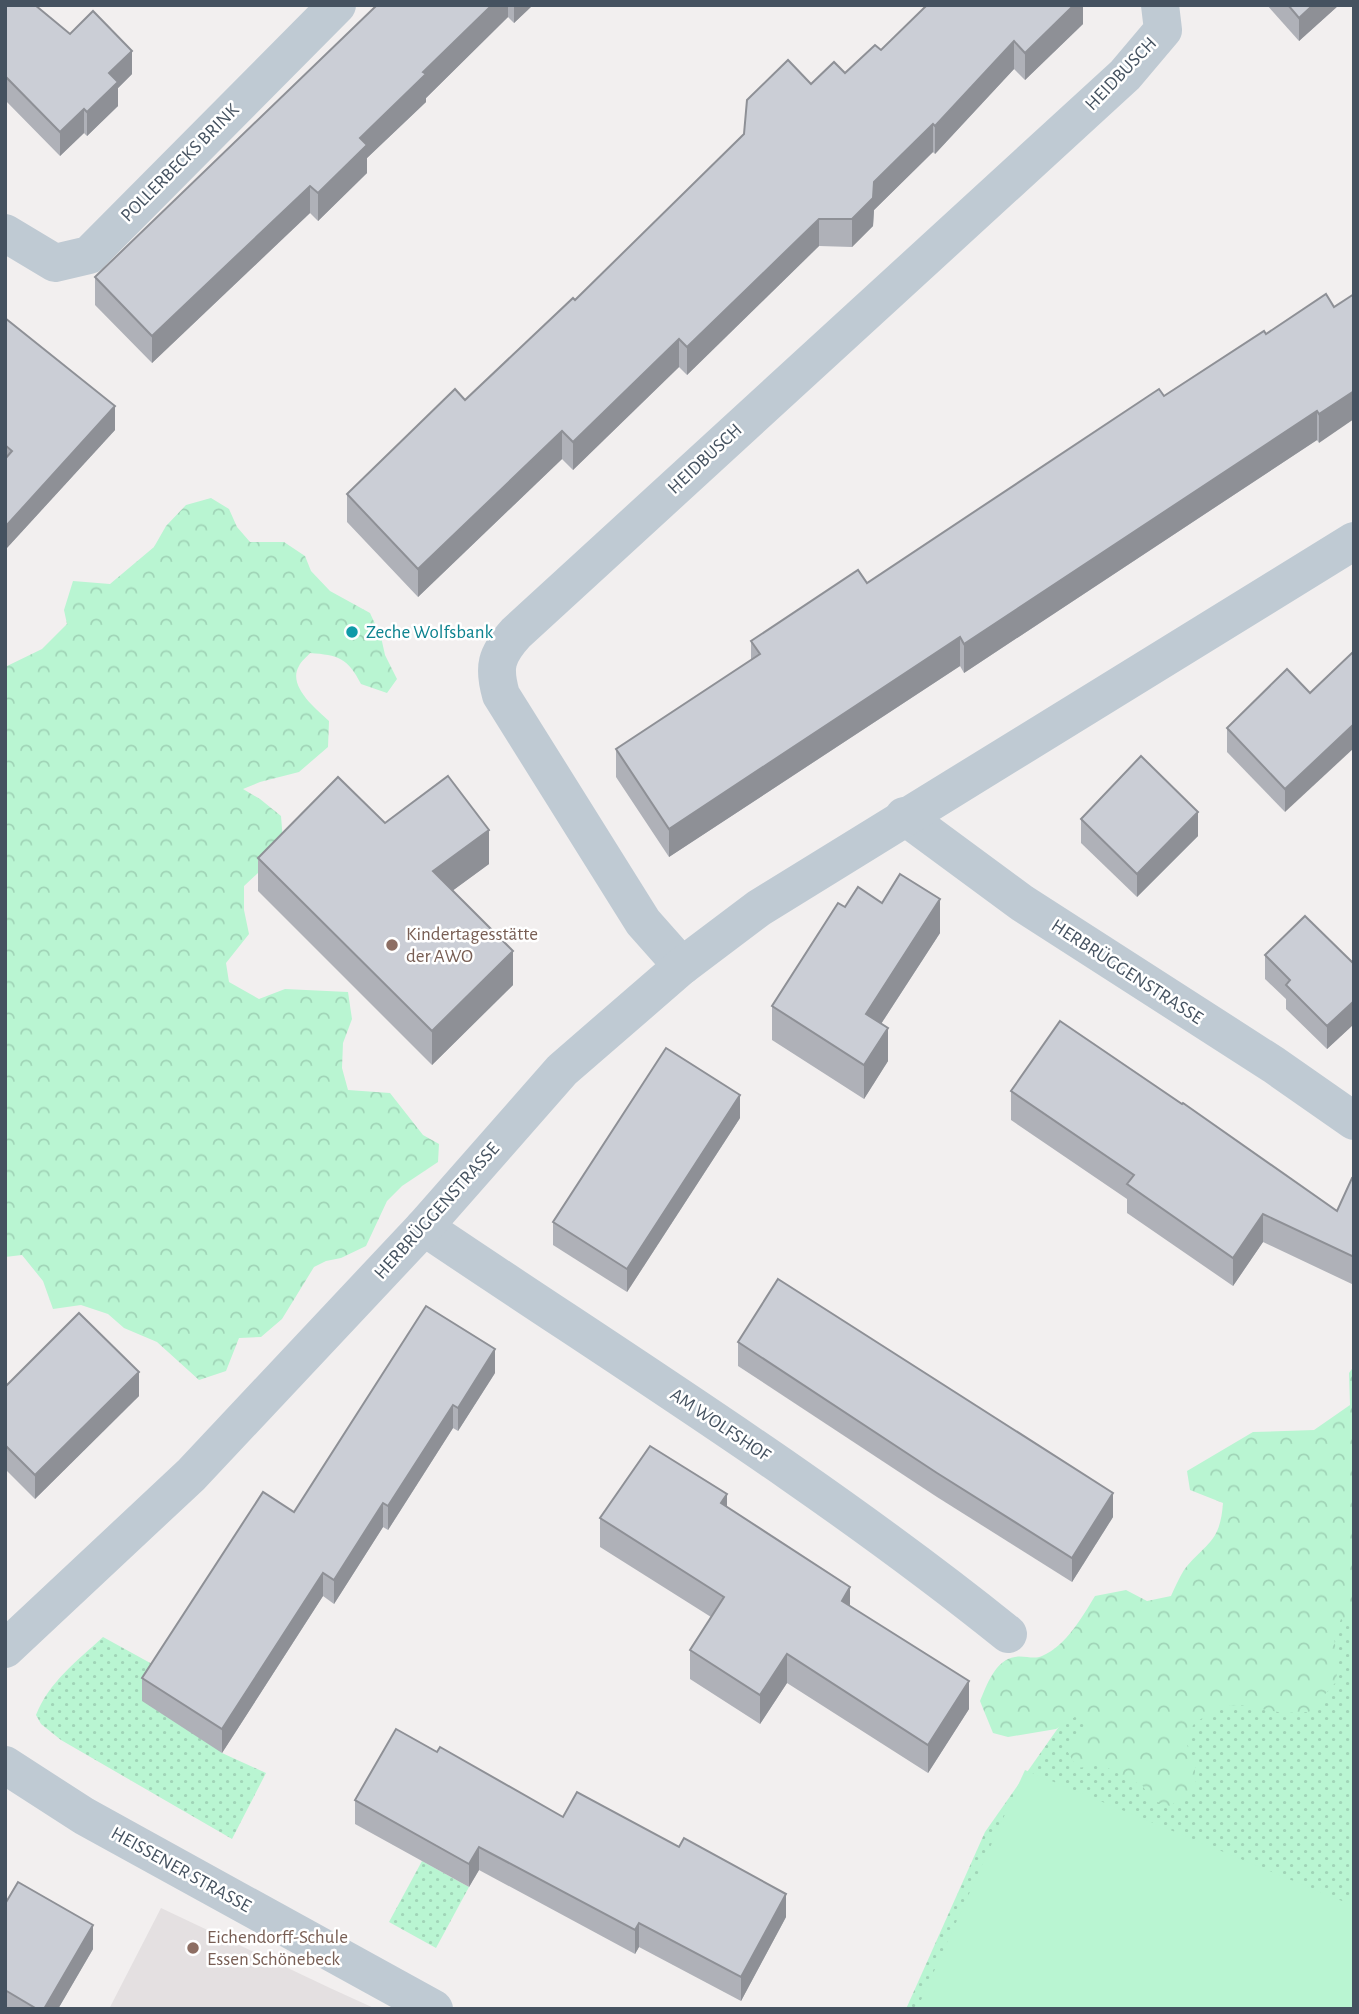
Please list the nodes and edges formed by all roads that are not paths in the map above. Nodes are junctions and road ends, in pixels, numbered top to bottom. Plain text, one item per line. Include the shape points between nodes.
1 (337, 5) edge
2 (1160, 5) edge
3 (5, 233) edge
4 (1354, 541) edge
5 (904, 816) junction
6 (682, 966) junction
7 (1354, 1121) edge
8 (424, 1227) junction
9 (1008, 1634) dead end
10 (5, 1649) edge
11 (5, 1765) edge
12 (434, 2009) edge

1 - 3 street, POLLERBECKS BRINK via 89,255 55,263
2 - 6 street, HEIDBUSCH via 1163,30 1125,75 501,649 495,674 501,695 643,922
4 - 5 street, HERBRÜGGENSTRASSE
5 - 6 street, HERBRÜGGENSTRASSE via 759,908
5 - 7 street, HERBRÜGGENSTRASSE via 1022,903
6 - 8 street, HERBRÜGGENSTRASSE via 562,1070
8 - 9 street, AM WOLFSHOF via 822,1494
8 - 10 street, HERBRÜGGENSTRASSE via 191,1475
11 - 12 street, HEISSENER STRASSE via 96,1823

